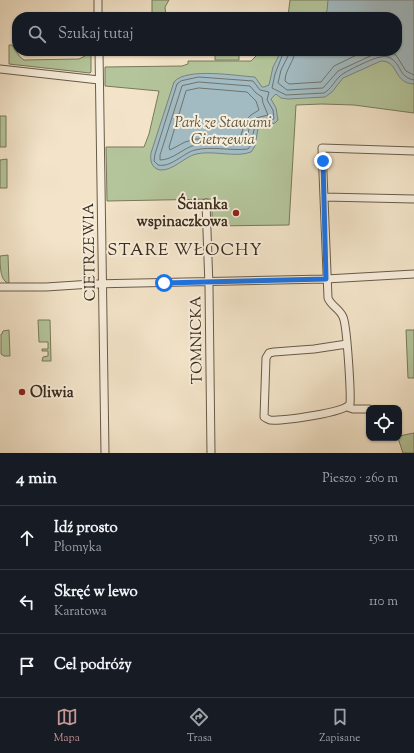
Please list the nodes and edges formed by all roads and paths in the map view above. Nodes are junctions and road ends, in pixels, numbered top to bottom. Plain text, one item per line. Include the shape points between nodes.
1 (98, 0) edge
2 (98, 12) edge
3 (99, 56) edge
4 (0, 69) edge
5 (99, 80) junction
6 (414, 151) edge
7 (324, 197) junction
8 (414, 199) edge
9 (206, 203) dead end
10 (414, 274) edge
11 (326, 279) junction
12 (209, 282) junction
13 (103, 284) junction
14 (0, 287) edge
15 (347, 344) junction
16 (349, 404) junction
17 (366, 409) edge
18 (105, 453) edge
19 (211, 453) edge

1 - 2 street
3 - 5 street, CIETRZEWIA
4 - 5 street
5 - 13 street, CIETRZEWIA
6 - 7 street via 322,148
7 - 8 street
7 - 11 street
9 - 12 street, TOMNICKA
10 - 11 street
11 - 12 street
11 - 15 street via 328,298 344,319
12 - 13 street
12 - 19 street, TOMNICKA
13 - 14 street
13 - 18 street, CIETRZEWIA
15 - 16 street
15 - 16 street via 269,354 266,358 263,414 270,420 306,417
16 - 17 street via 353,409

